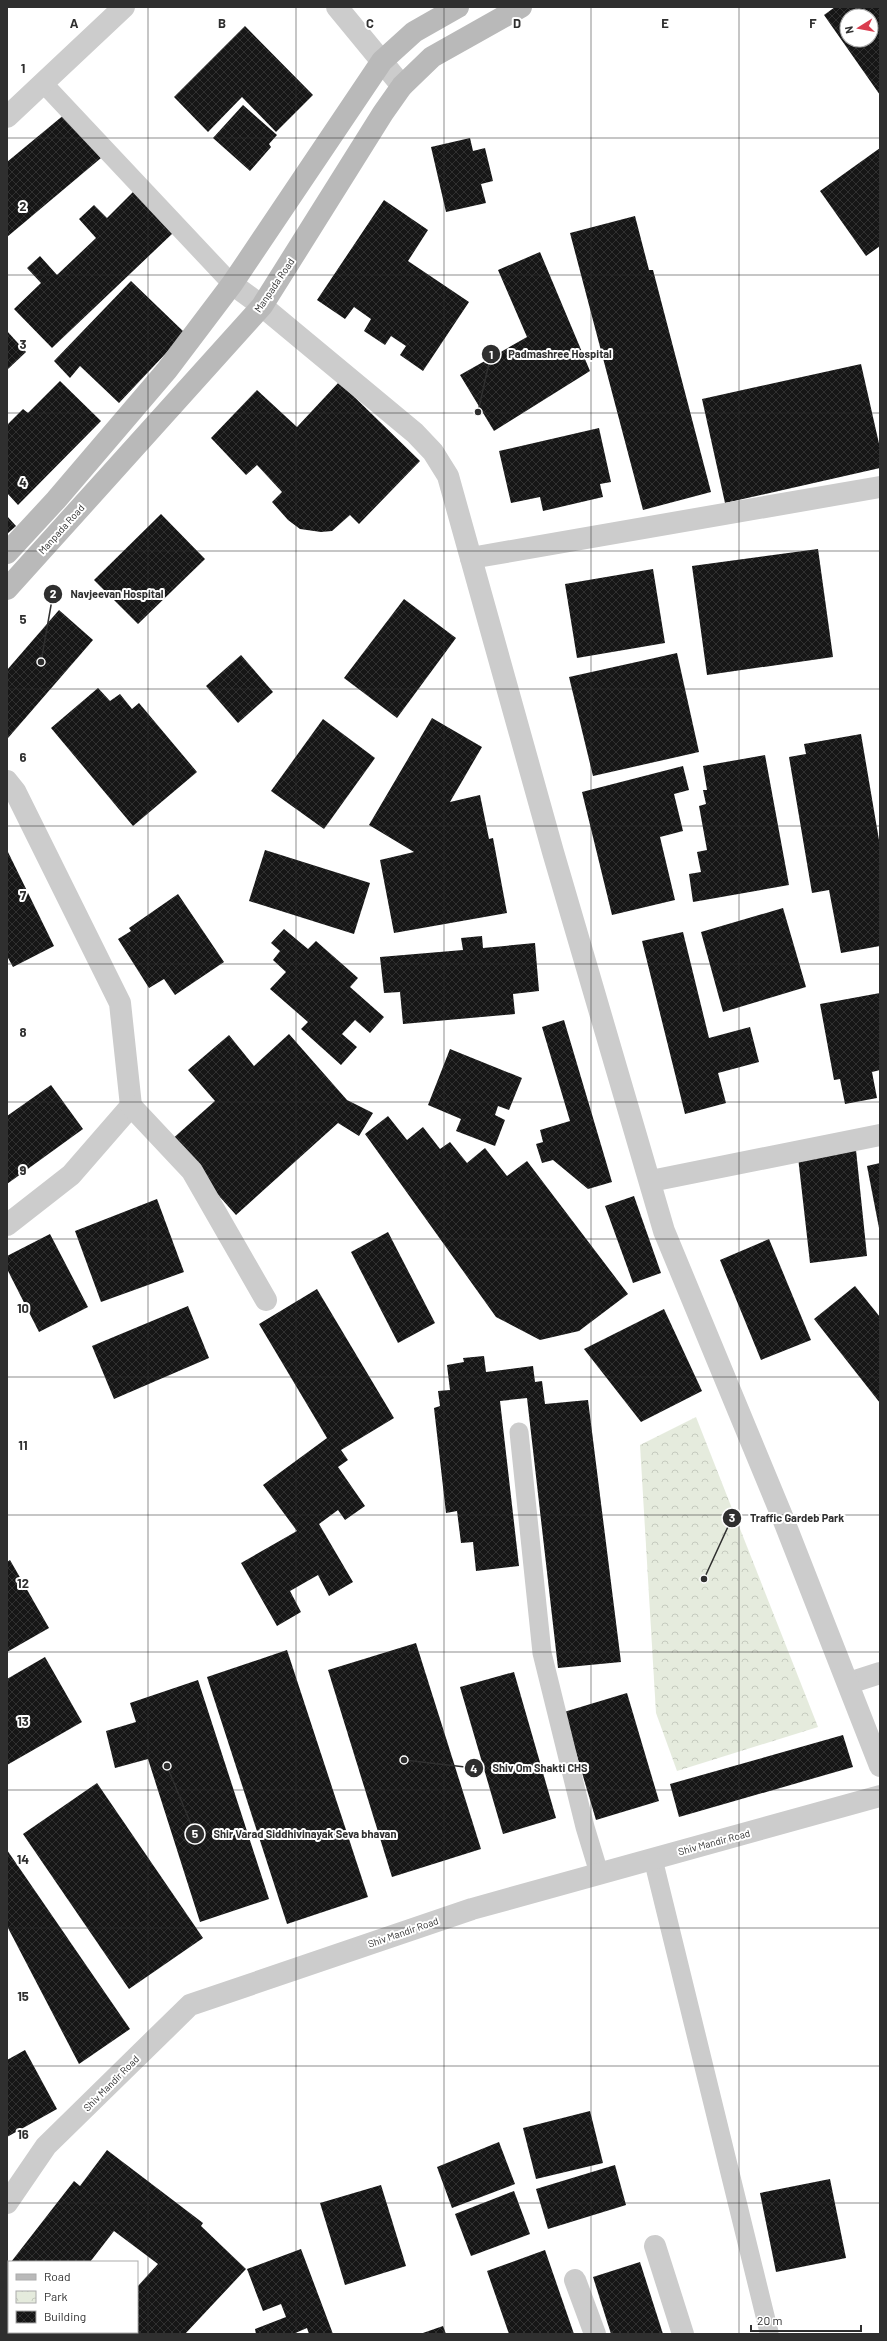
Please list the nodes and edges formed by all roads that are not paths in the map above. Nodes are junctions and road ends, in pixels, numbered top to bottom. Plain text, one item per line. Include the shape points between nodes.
1 (124, 7) edge
2 (337, 7) edge
3 (458, 7) edge
4 (521, 7) edge
5 (382, 61) junction
6 (44, 84) junction
7 (402, 86) junction
8 (7, 117) edge
9 (232, 284) junction
10 (262, 306) junction
11 (880, 487) edge
12 (7, 553) edge
13 (471, 558) junction
14 (7, 589) edge
15 (7, 781) edge
16 (131, 1106) junction
17 (880, 1135) edge
18 (650, 1182) junction
19 (7, 1225) edge
20 (266, 1300) dead end
21 (518, 1432) dead end
22 (880, 1673) edge
23 (849, 1683) junction
24 (880, 1766) edge
25 (880, 1796) edge
26 (653, 1859) junction
27 (599, 1874) junction
28 (7, 2203) edge
29 (655, 2246) dead end
30 (575, 2280) dead end
31 (769, 2332) dead end
32 (595, 2334) edge
33 (684, 2334) edge

1 - 6 street
2 - 5 street
3 - 5 main road via 414,32
4 - 7 main road, Manpada Road via 432,57
5 - 7 street
5 - 9 main road
6 - 8 street
6 - 9 lane
7 - 10 main road, Manpada Road
9 - 10 street
9 - 12 main road via 167,370 56,500
10 - 13 street via 415,433 433,452 448,476
10 - 14 main road, Manpada Road
11 - 13 street
13 - 18 street via 552,852
15 - 16 street via 120,1003
16 - 19 street via 71,1175
16 - 20 street via 192,1171
17 - 18 street
18 - 23 street via 664,1231
21 - 27 lane via 542,1653
22 - 23 street
23 - 24 street
25 - 26 street, Shiv Mandir Road
26 - 27 street, Shiv Mandir Road
26 - 31 lane
27 - 28 street, Shiv Mandir Road via 472,1909 190,2005 46,2146
29 - 33 street
30 - 32 street

